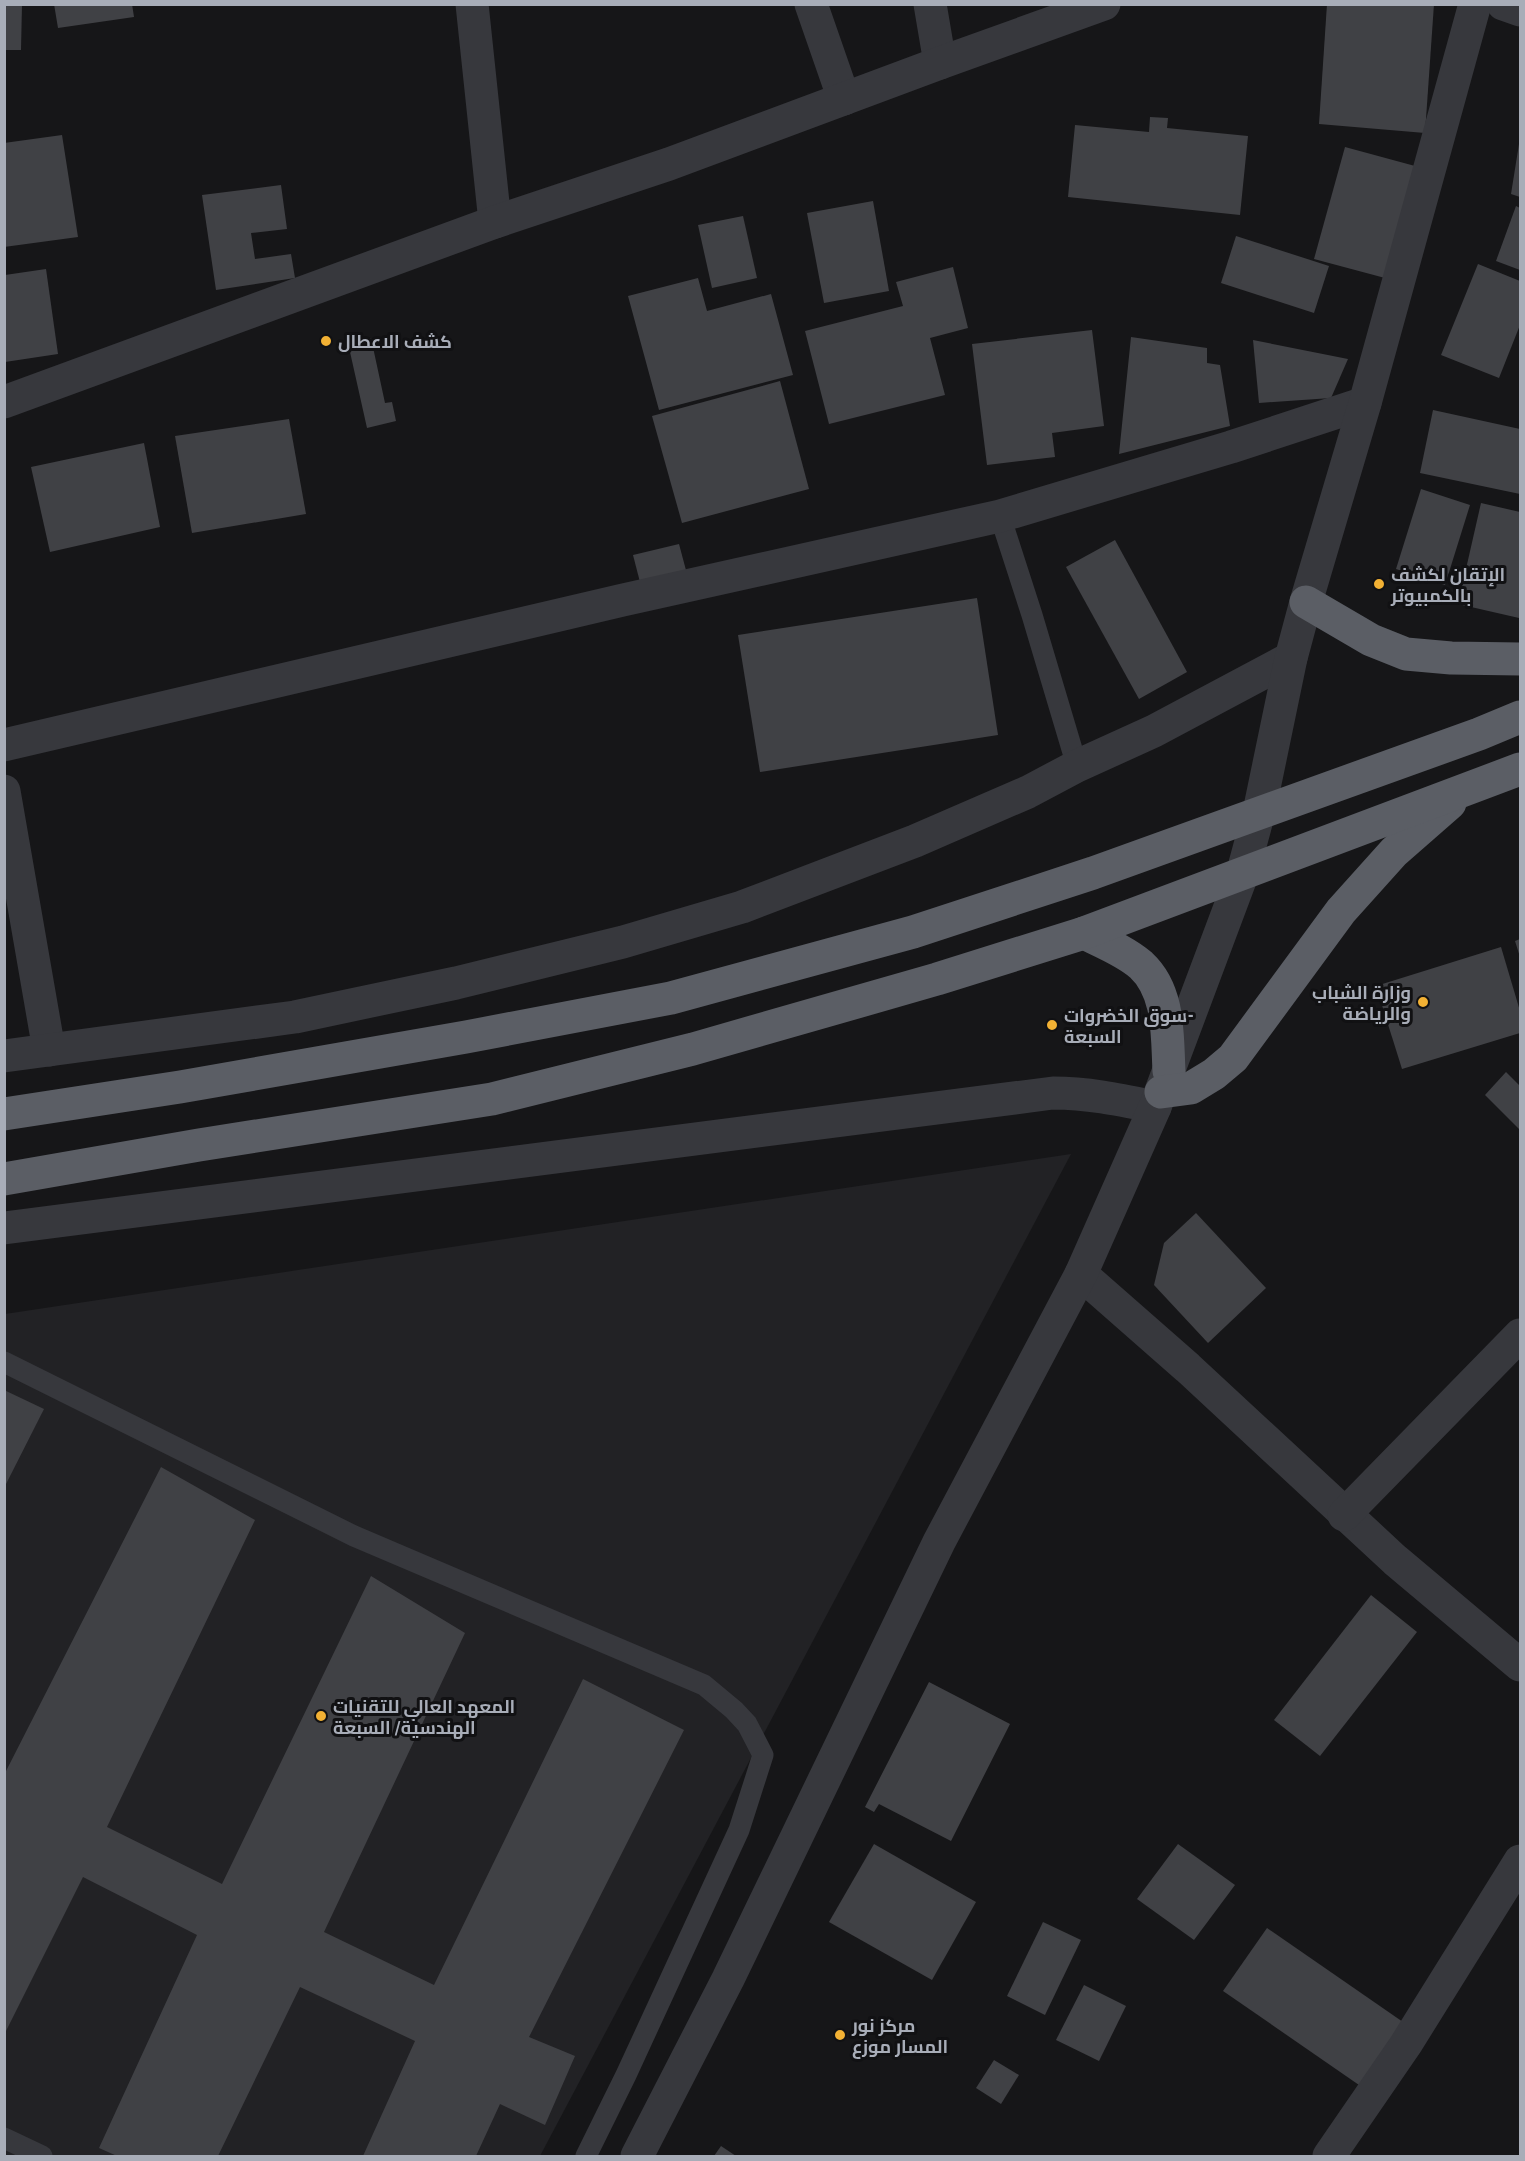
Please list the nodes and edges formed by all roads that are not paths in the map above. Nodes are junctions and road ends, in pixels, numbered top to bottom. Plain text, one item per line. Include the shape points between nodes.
1 (472, 4) edge
2 (812, 4) edge
3 (930, 4) edge
4 (1104, 4) edge
5 (1475, 4) edge
6 (1503, 4) edge
7 (1521, 10) edge
8 (940, 63) junction
9 (844, 99) junction
10 (495, 222) junction
11 (4, 402) edge
12 (1365, 403) junction
13 (1000, 516) junction
14 (1306, 602) junction
15 (1291, 658) junction
16 (1521, 659) edge
17 (1521, 717) edge
18 (4, 745) edge
19 (1077, 766) junction
20 (1521, 769) edge
21 (1467, 789) junction
22 (4, 791) edge
23 (1259, 812) junction
24 (1242, 875) junction
25 (1084, 933) junction
26 (49, 1050) junction
27 (4, 1056) edge
28 (1162, 1090) junction
29 (4, 1114) edge
30 (4, 1179) edge
31 (4, 1228) edge
32 (1081, 1275) junction
33 (1521, 1335) edge
34 (4, 1362) edge
35 (1344, 1515) junction
36 (1521, 1665) edge
37 (1521, 1861) edge
38 (4, 2138) edge
39 (42, 2157) edge
40 (586, 2157) edge
41 (637, 2157) edge
42 (1329, 2157) edge

1 - 10 street
2 - 9 street
3 - 8 street
4 - 8 street
5 - 12 street
6 - 7 street
8 - 9 street
9 - 10 street via 669,164
10 - 11 street
12 - 13 street
12 - 14 street
13 - 18 street
13 - 19 lane
14 - 15 street
14 - 16 highway via 1371,640 1407,654
15 - 19 street via 1154,731
15 - 23 street
17 - 23 highway
19 - 26 street via 1028,792 831,874 742,907 623,942 296,1017
20 - 21 highway
21 - 24 highway
21 - 28 highway via 1394,852 1341,911 1233,1058 1191,1088
22 - 26 street
23 - 24 street
23 - 29 highway via 1093,873 913,932 671,998 180,1087
24 - 25 highway
24 - 28 street
25 - 28 highway via 1141,965 1161,995 1167,1023
25 - 30 highway via 693,1049 492,1099
26 - 27 street
28 - 31 street via 1105,1096 1053,1094
28 - 32 street
32 - 35 street via 1188,1368
32 - 41 street via 939,1542 728,1979
33 - 35 street
34 - 40 lane via 354,1536 704,1685 747,1724 763,1755 739,1830
35 - 36 street
37 - 42 street via 1406,2044
38 - 39 lane

